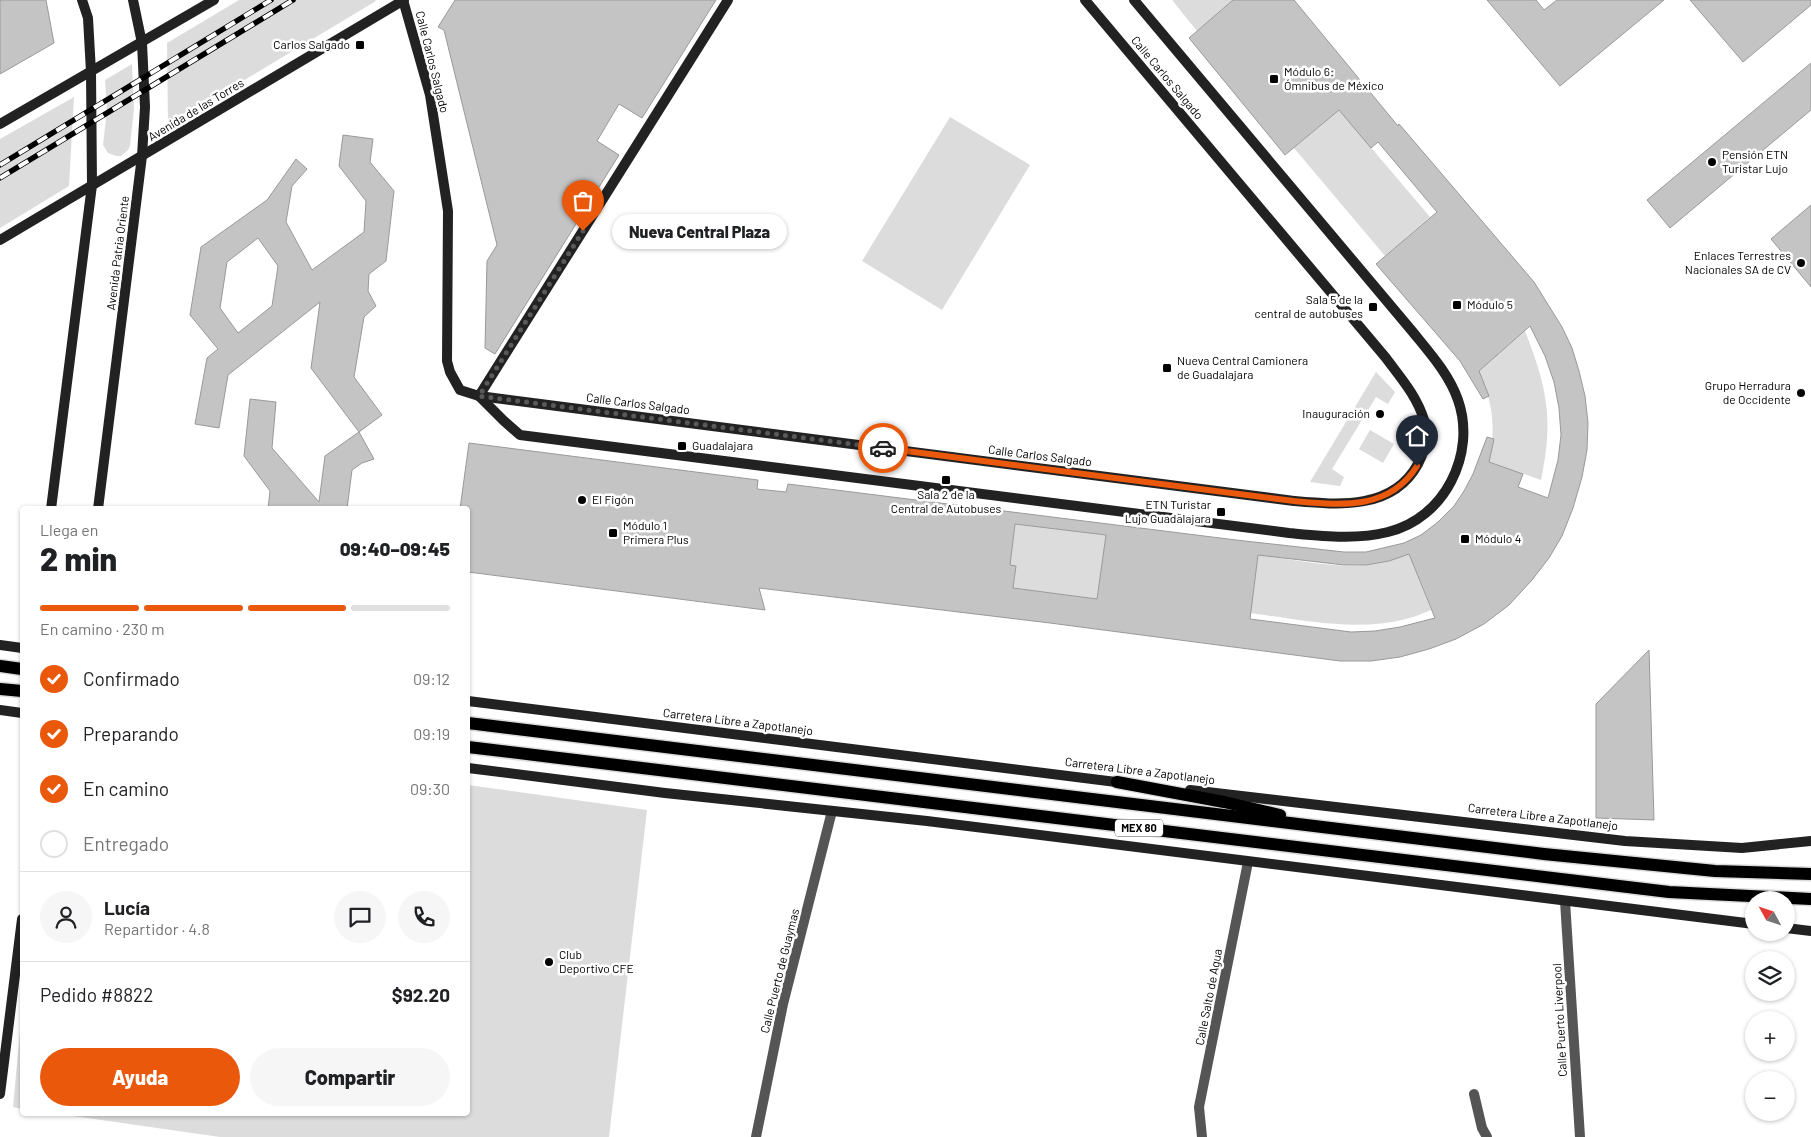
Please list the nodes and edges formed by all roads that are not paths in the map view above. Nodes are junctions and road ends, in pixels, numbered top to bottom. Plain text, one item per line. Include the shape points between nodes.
1 (82, 0) edge
2 (133, 0) edge
3 (214, 0) edge
4 (404, 0) edge
5 (728, 0) edge
6 (1085, 0) edge
7 (1134, 0) edge
8 (142, 43) junction
9 (92, 72) junction
10 (0, 124) edge
11 (142, 156) junction
12 (92, 185) junction
13 (0, 240) edge
14 (479, 396) junction
15 (51, 506) edge
16 (98, 506) edge
17 (0, 645) edge
18 (20, 648) edge
19 (0, 666) edge
20 (20, 668) edge
21 (0, 689) edge
22 (20, 691) edge
23 (470, 701) edge
24 (0, 710) edge
25 (20, 713) edge
26 (470, 723) edge
27 (470, 747) edge
28 (470, 768) edge
29 (1116, 782) junction
30 (832, 811) junction
31 (1346, 830) junction
32 (1811, 841) edge
33 (1248, 862) junction
34 (1811, 874) edge
35 (1811, 899) edge
36 (1566, 901) junction
37 (1745, 923) edge
38 (1795, 929) edge
39 (1811, 931) edge
40 (20, 935) edge
41 (0, 1094) edge
42 (1474, 1094) dead end
43 (756, 1137) edge
44 (1202, 1137) edge
45 (1487, 1137) edge
46 (1580, 1137) edge

1 - 9 street via 88,18
2 - 8 street, Avenida Patria Oriente
3 - 8 street
4 - 11 street, Avenida de las Torres
4 - 14 street, Calle Carlos Salgado via 430,95 448,211 447,362 460,390
5 - 14 street
6 - 14 street, Calle Carlos Salgado via 1386,358 1414,397 1424,420 1425,445 1413,472 1395,490 1361,502 1294,501
7 - 14 street via 1412,330 1452,385 1463,417 1463,450 1459,466 1443,495 1419,518 1389,532 1373,535 1289,533 520,435
8 - 9 street
8 - 11 street, Avenida Patria Oriente via 145,107
9 - 10 street
9 - 12 street
11 - 12 street, Avenida de las Torres
11 - 16 street, Avenida Patria Oriente
12 - 13 street, Avenida de las Torres
12 - 15 street
17 - 18 street
19 - 20 main road
21 - 22 main road
23 - 29 street, Carretera Libre a Zapotlanejo
24 - 25 street
26 - 31 main road, MEX 80
27 - 35 main road, MEX 80 via 1659,891
28 - 30 street
29 - 31 main road
29 - 32 street, Carretera Libre a Zapotlanejo via 1625,841 1742,848
30 - 33 street
30 - 43 street, Calle Puerto de Guaymas via 783,1004
31 - 34 main road, MEX 80 via 1705,870
33 - 36 street
33 - 44 street, Calle Salto de Agua via 1199,1107
36 - 37 street
36 - 46 street, Calle Puerto Liverpool
38 - 39 street
40 - 41 street
42 - 45 street

